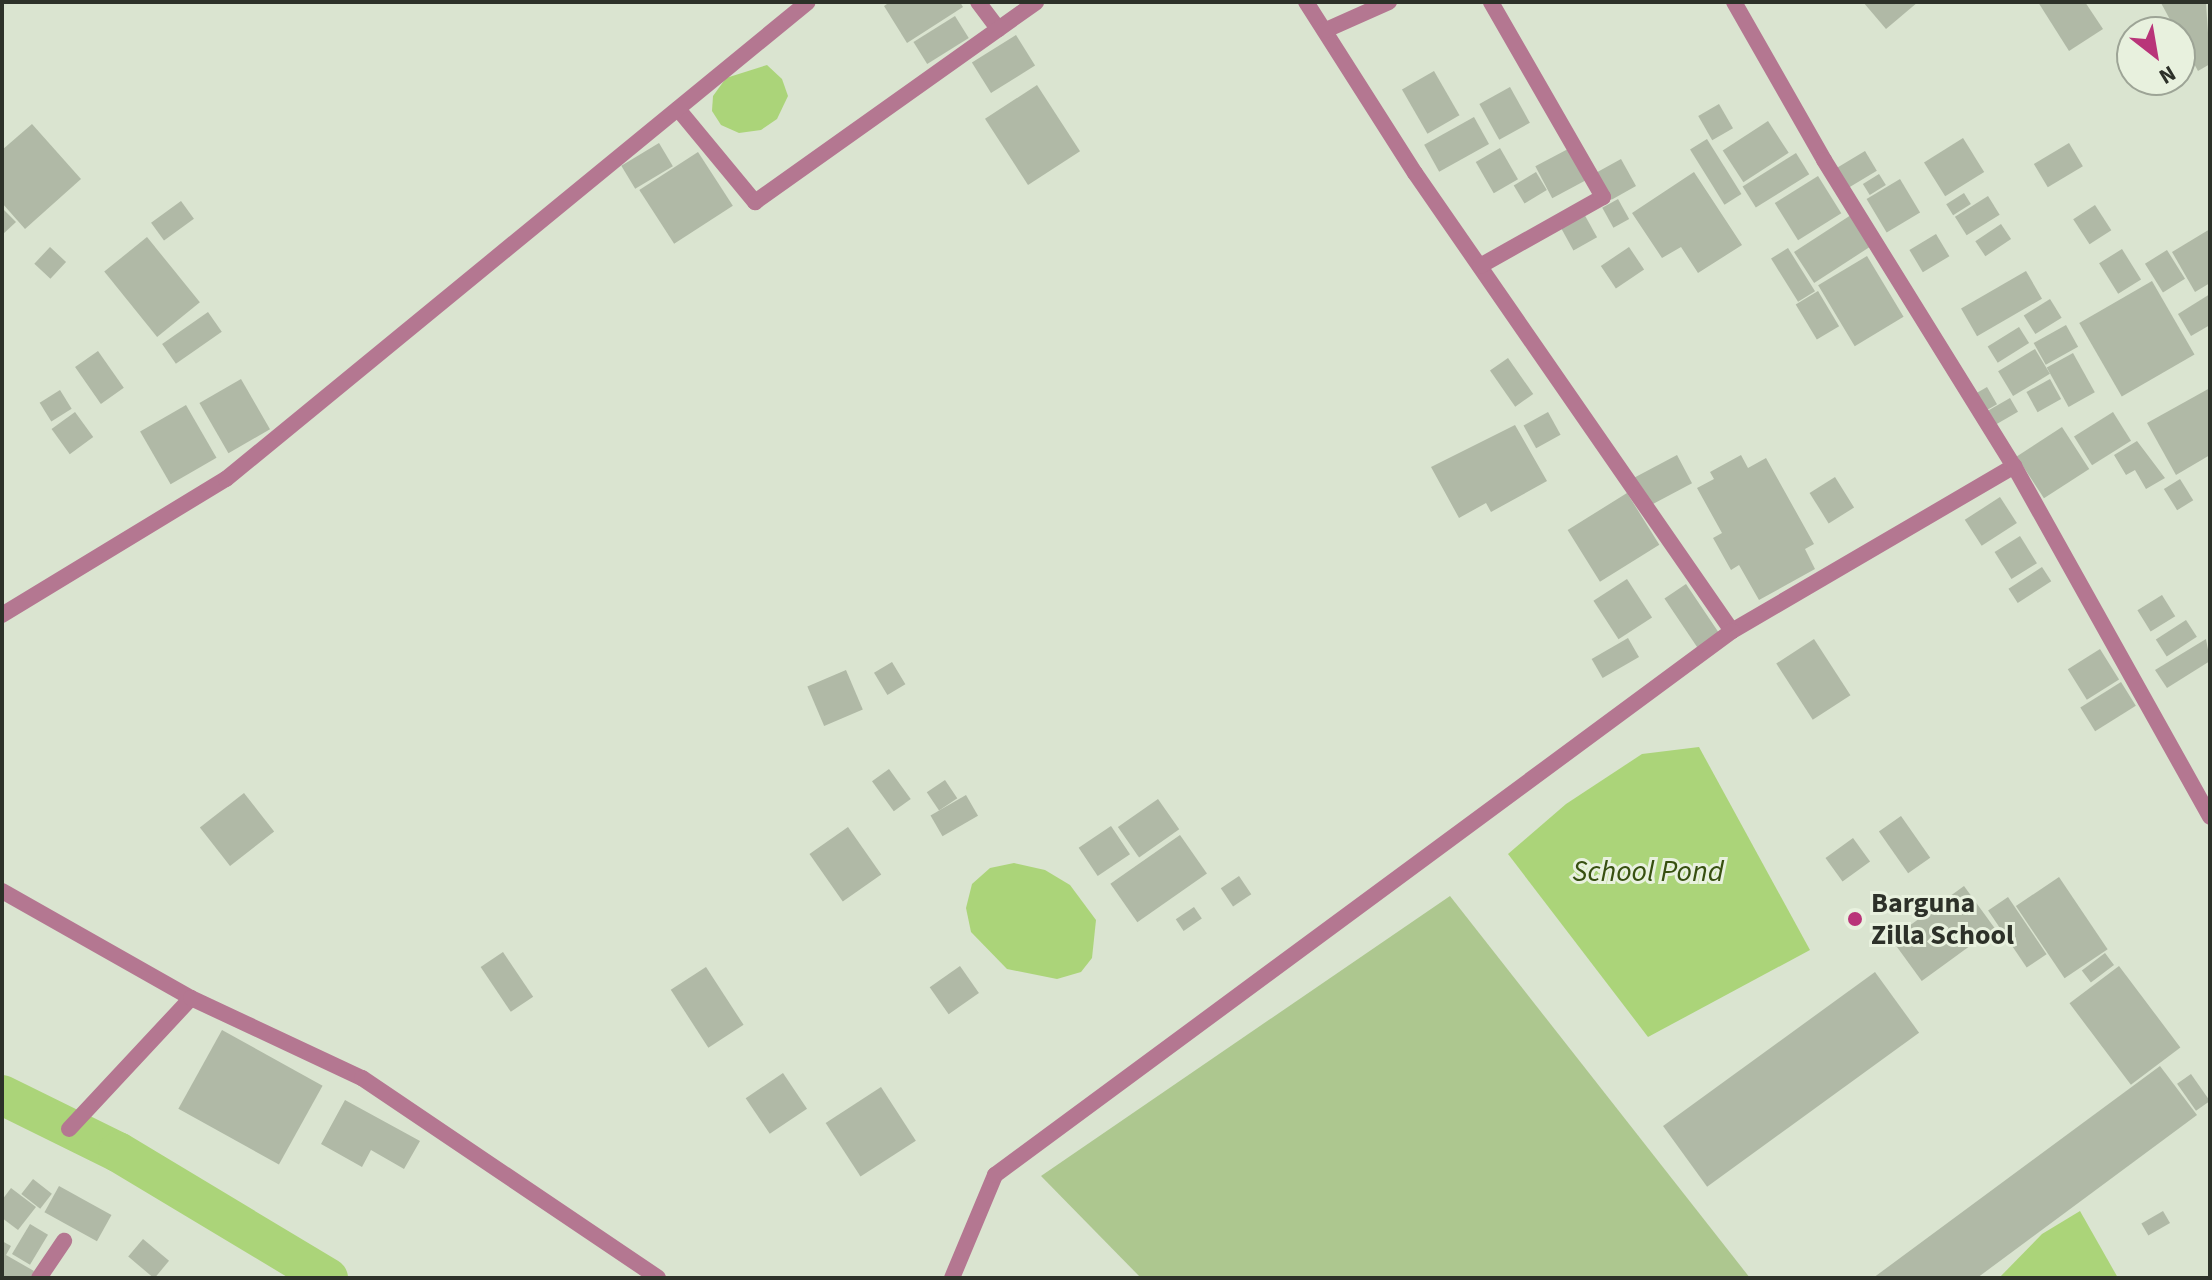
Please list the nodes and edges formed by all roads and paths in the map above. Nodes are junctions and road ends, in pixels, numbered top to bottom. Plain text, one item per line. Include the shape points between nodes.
1 (808, 2) edge
2 (978, 2) edge
3 (1036, 2) edge
4 (1306, 2) edge
5 (1389, 2) edge
6 (1491, 2) edge
7 (1734, 2) edge
8 (998, 29) junction
9 (1326, 30) junction
10 (678, 109) junction
11 (1480, 266) junction
12 (2014, 466) junction
13 (2, 615) edge
14 (1732, 631) junction
15 (2210, 817) edge
16 (2, 891) edge
17 (191, 998) junction
18 (69, 1129) dead end
19 (64, 1241) dead end
20 (39, 1278) edge
21 (658, 1278) edge
22 (952, 1278) edge

1 - 10 street
2 - 8 street
3 - 8 street
4 - 9 street
5 - 9 street
6 - 11 street via 1603,197
7 - 12 street via 1824,160
8 - 10 street via 755,202
9 - 11 street
10 - 13 street via 226,479
11 - 14 street
12 - 14 street
12 - 15 street
14 - 22 street via 995,1175
16 - 17 street
17 - 18 street
17 - 21 street via 362,1078
19 - 20 street

